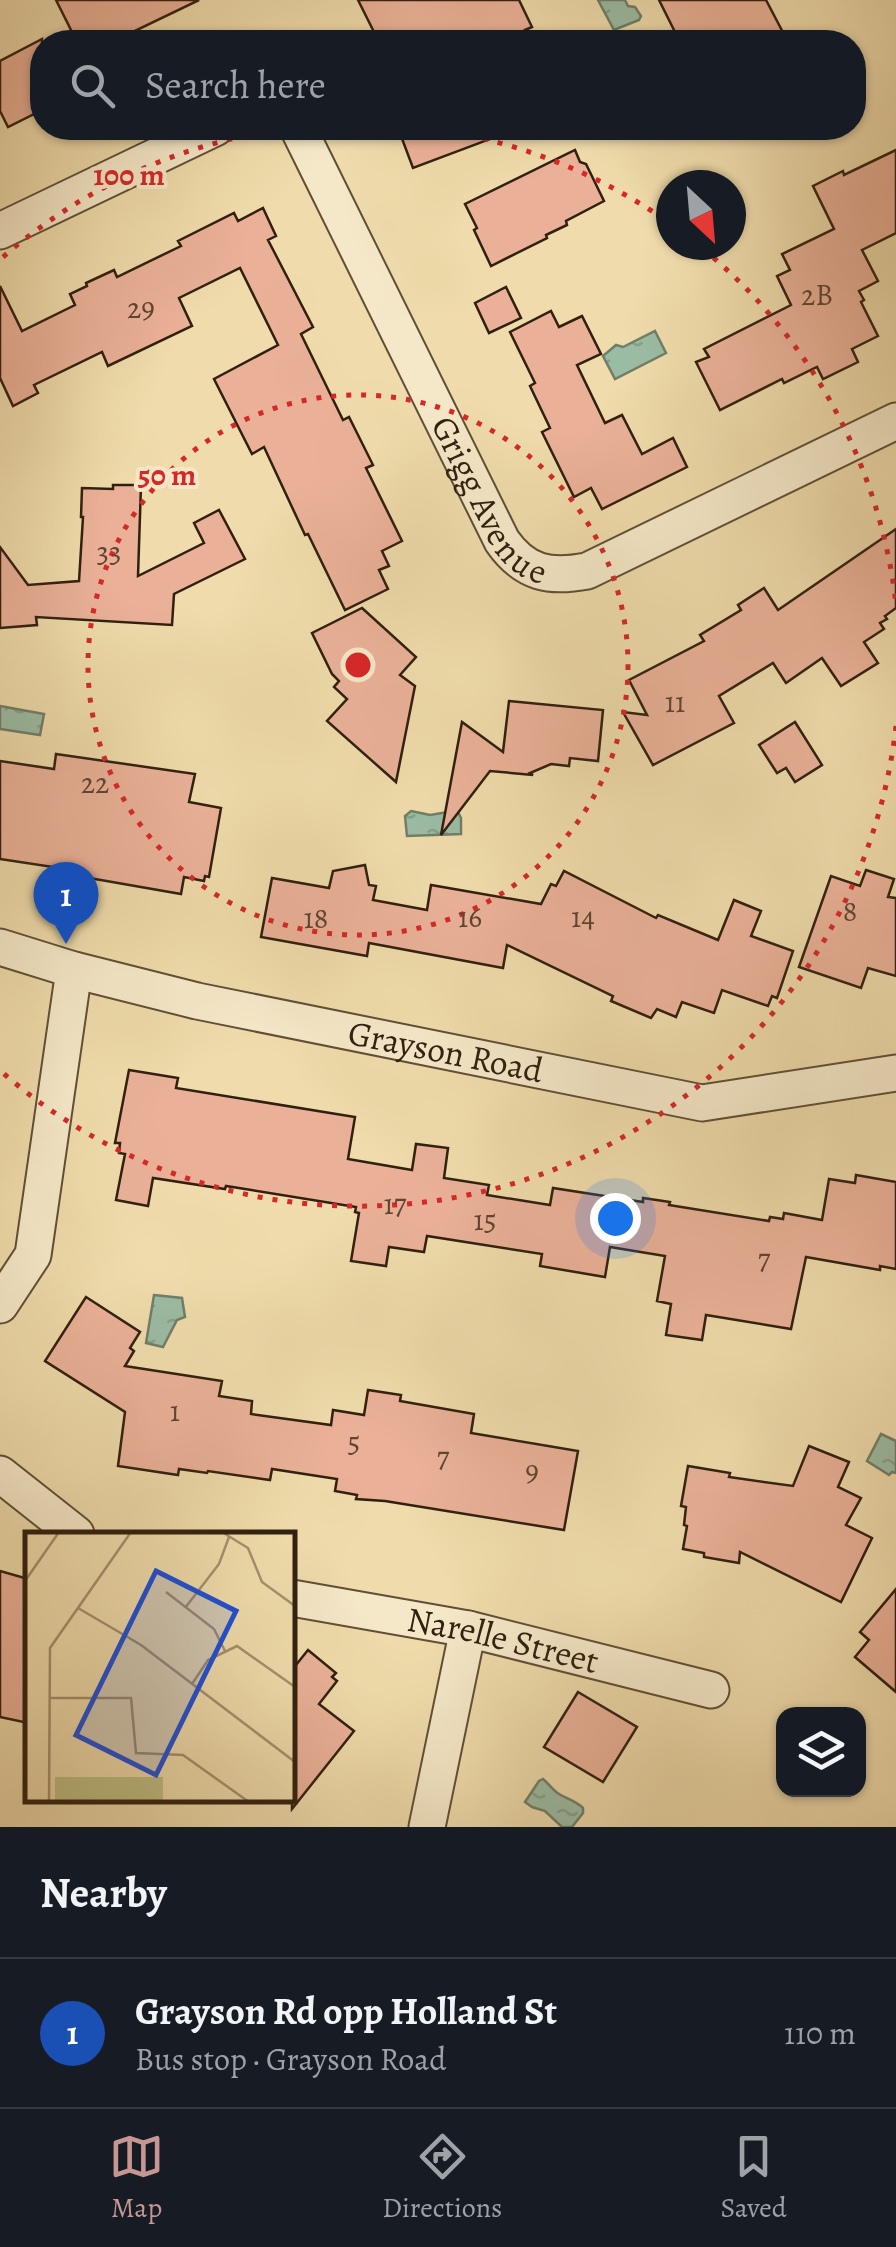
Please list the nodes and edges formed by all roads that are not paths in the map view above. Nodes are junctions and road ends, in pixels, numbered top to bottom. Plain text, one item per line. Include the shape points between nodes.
1 (190, 140) edge
2 (304, 140) edge
3 (0, 232) edge
4 (896, 420) edge
5 (0, 947) edge
6 (74, 970) junction
7 (896, 1072) edge
8 (0, 1304) edge
9 (0, 1474) edge
10 (73, 1532) edge
11 (295, 1599) edge
12 (468, 1629) junction
13 (712, 1690) dead end
14 (427, 1827) edge

1 - 3 street
2 - 4 street, Grigg Avenue via 502,541 532,568 562,576 586,572
5 - 6 street, Grayson Road
6 - 7 street, Grayson Road via 197,1002 702,1103
6 - 8 street via 33,1255
9 - 10 street
11 - 12 street, Narelle Street
12 - 13 street, Narelle Street
12 - 14 street

